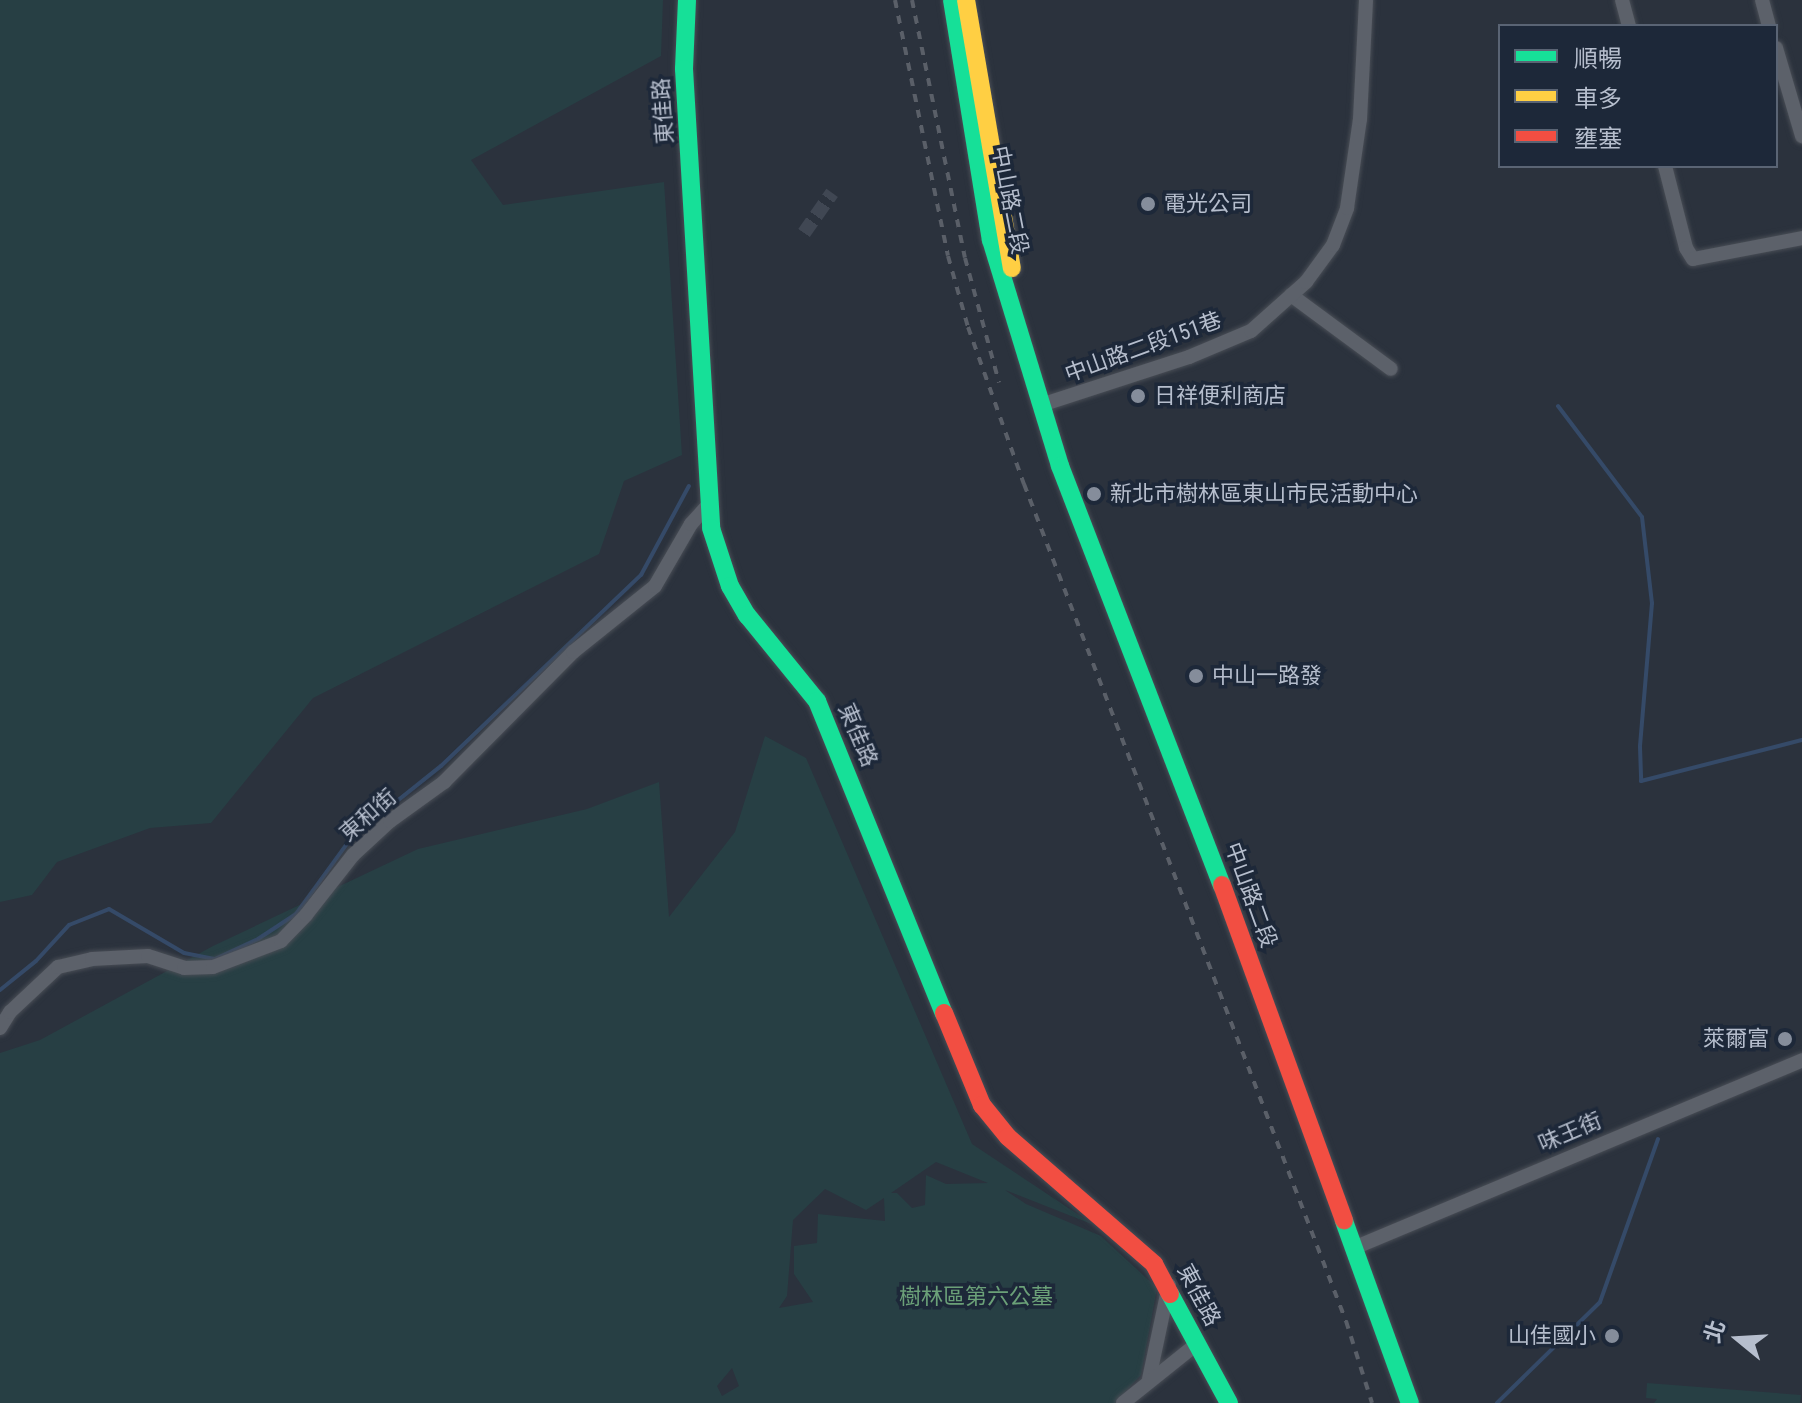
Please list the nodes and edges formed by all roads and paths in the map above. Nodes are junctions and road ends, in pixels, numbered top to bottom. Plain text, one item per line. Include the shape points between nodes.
1 (687, 0) edge
2 (952, 0) edge
3 (966, 0) edge
4 (1366, 0) edge
5 (1622, 0) edge
6 (1762, 0) edge
7 (1628, 24) edge
8 (1768, 24) edge
9 (1778, 55) edge
10 (1802, 136) edge
11 (1666, 168) edge
12 (1802, 238) edge
13 (1291, 295) junction
14 (1391, 369) dead end
15 (1041, 405) junction
16 (708, 505) junction
17 (0, 1028) edge
18 (1802, 1060) edge
19 (1356, 1247) junction
20 (1169, 1285) junction
21 (1198, 1343) junction
22 (1149, 1379) junction
23 (1123, 1403) edge
24 (1229, 1403) edge
25 (1410, 1403) edge

1 - 16 main road, 東佳路 via 684,69
2 - 15 main road, 中山路二段 via 991,240
3 - 15 main road, 中山路二段 via 1001,218
4 - 13 street, 中山路二段151巷 via 1360,119 1347,208 1333,245
5 - 7 street
6 - 8 street
9 - 10 street
11 - 12 street via 1693,259
13 - 14 street
13 - 15 street, 中山路二段151巷 via 1251,331
15 - 19 main road, 中山路二段
16 - 17 street, 東和街 via 655,586 573,652 444,782 353,855 281,941 213,967 184,968 148,956 58,967 20,1001
16 - 20 main road, 東佳路 via 730,586 817,701 982,1105 1008,1137 1154,1264
18 - 19 street, 味王街
19 - 25 main road, 中山路二段
20 - 21 main road, 東佳路
20 - 22 street
21 - 22 street
21 - 24 main road, 東佳路
22 - 23 street

